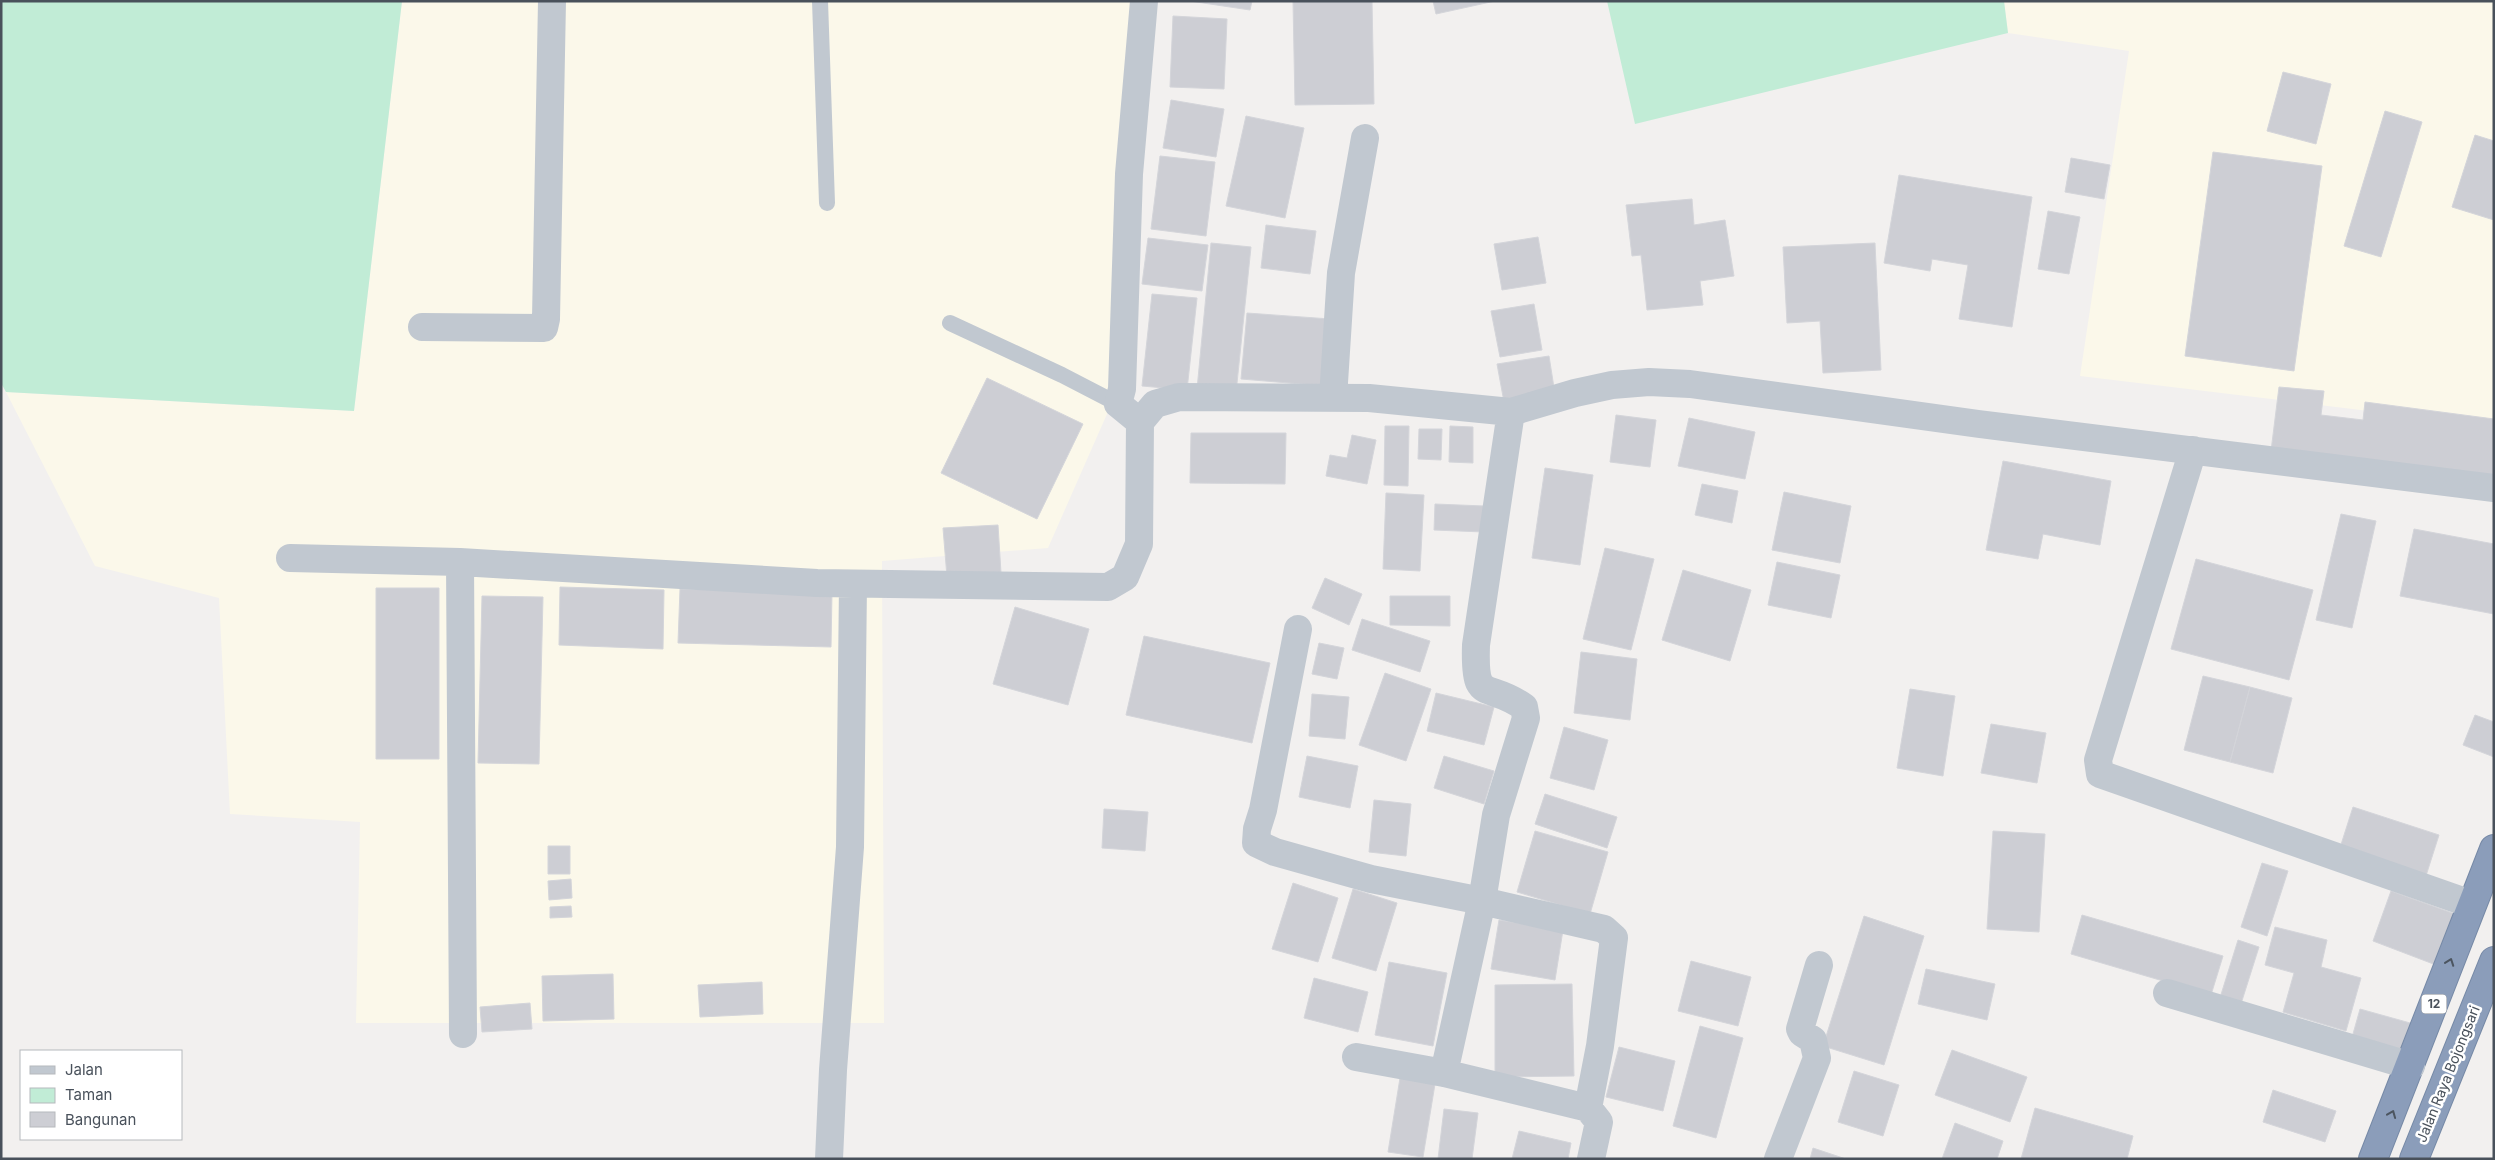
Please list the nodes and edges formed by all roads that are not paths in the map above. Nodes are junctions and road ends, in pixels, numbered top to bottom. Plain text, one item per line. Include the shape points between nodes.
1 (552, 1) edge
2 (820, 1) edge
3 (1144, 1) edge
4 (1365, 138) dead end
5 (827, 203) dead end
6 (950, 323) dead end
7 (422, 327) dead end
8 (1333, 398) junction
9 (1118, 404) junction
10 (1510, 412) junction
11 (1140, 422) junction
12 (2193, 450) junction
13 (2494, 488) edge
14 (290, 558) dead end
15 (460, 562) junction
16 (853, 584) junction
17 (1298, 629) dead end
18 (2494, 849) edge
19 (1482, 900) junction
20 (2471, 904) junction
21 (2494, 961) edge
22 (1819, 964) dead end
23 (2167, 993) dead end
24 (463, 1034) dead end
25 (1356, 1057) dead end
26 (2411, 1066) junction
27 (1444, 1072) junction
28 (1588, 1108) junction
29 (829, 1159) edge
30 (1591, 1159) edge
31 (1778, 1159) edge
32 (2374, 1159) edge
33 (2414, 1159) edge

1 - 7 street via 544,328
2 - 5 lane
3 - 9 street via 1129,174 1122,389
4 - 8 street via 1340,273
6 - 9 lane
8 - 10 street via 1369,398
8 - 11 street via 1180,397 1155,404
9 - 11 street
10 - 12 street via 1612,384 1690,384
10 - 19 street via 1475,668 1482,687 1524,707 1526,718 1496,814
11 - 16 street via 1139,544 1125,577 1108,587
12 - 13 street
12 - 20 street via 2098,760 2100,774
14 - 15 street
15 - 16 street
15 - 24 street
16 - 29 street via 850,847
17 - 19 street via 1263,810 1256,829 1256,844 1371,879
18 - 20 highway, 12
19 - 27 street
19 - 28 street via 1604,929 1614,938
26 -> 20 highway, 12
21 - 33 highway, Jalan Raya Bojongsari
22 - 31 street via 1800,1028 1813,1040 1817,1058
23 - 26 street
25 - 27 street
32 -> 26 highway, 12
27 - 28 street
28 - 30 street via 1599,1122

